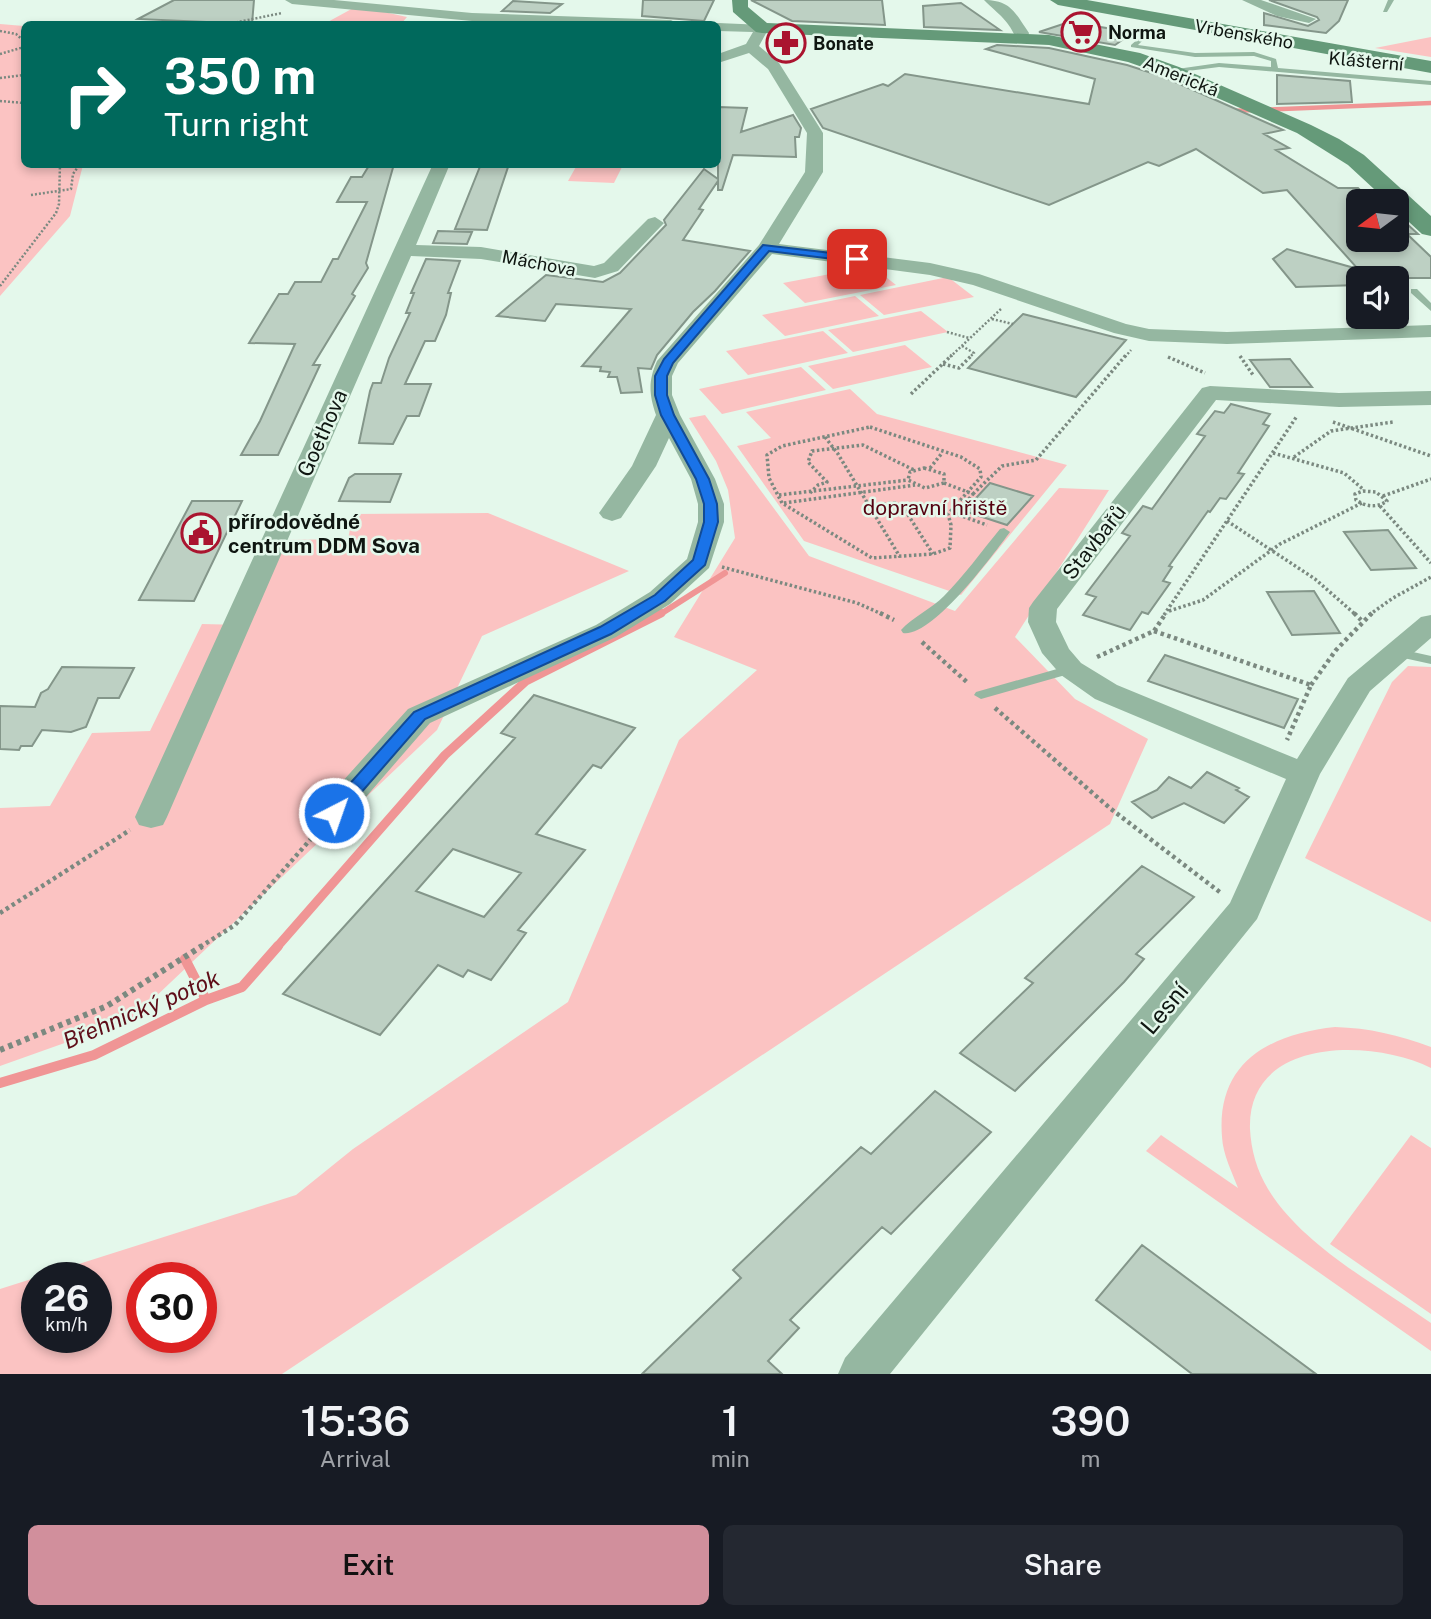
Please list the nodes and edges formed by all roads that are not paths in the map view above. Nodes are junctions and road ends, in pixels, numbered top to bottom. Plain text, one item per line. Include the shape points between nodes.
1 (300, 0) edge
2 (492, 0) edge
3 (740, 0) edge
4 (991, 0) edge
5 (1058, 0) edge
6 (1248, 0) edge
7 (1391, 0) edge
8 (1384, 11) dead end
9 (1309, 19) dead end
10 (468, 21) edge
11 (721, 27) edge
12 (762, 28) junction
13 (1146, 34) dead end
14 (1021, 38) junction
15 (1207, 43) dead end
16 (751, 47) junction
17 (1195, 55) junction
18 (721, 58) edge
19 (1431, 67) edge
20 (1275, 68) junction
21 (1172, 71) junction
22 (1431, 83) edge
23 (440, 168) edge
24 (655, 223) dead end
25 (1431, 229) edge
26 (767, 248) junction
27 (403, 250) junction
28 (1414, 291) dead end
29 (1431, 308) edge
30 (1431, 331) edge
31 (1431, 398) edge
32 (668, 415) junction
33 (612, 513) dead end
34 (1004, 532) road end
35 (1431, 623) edge
36 (908, 630) dead end
37 (1395, 652) junction
38 (1431, 660) edge
39 (1071, 669) junction
40 (981, 695) dead end
41 (1290, 768) junction
42 (334, 813) road end
43 (151, 817) road end
44 (861, 1374) edge

1 - 10 street
2 - 10 street
3 - 12 street via 739,8
4 - 14 street via 1006,10
5 - 19 street, Vrbenského
6 - 9 street
7 - 8 lane
11 - 12 street
12 - 14 street, Americká
12 - 16 street
13 - 17 lane via 1133,46 1165,47
14 - 21 street, Americká via 1104,49
15 - 17 lane
16 - 18 street
16 - 26 street via 774,66 815,133 814,172
17 - 20 lane via 1262,54 1274,60
20 - 21 lane, Klášterní via 1219,65
20 - 22 lane, Klášterní
21 - 25 street, Americká via 1331,144 1364,167
23 - 27 street, Goethova
24 - 27 street, Máchova via 611,267 595,272 481,253
26 - 30 street via 930,269 1022,293 1144,334 1227,338
26 - 32 street via 668,362 661,376
27 - 43 street, Goethova
28 - 29 lane
31 - 39 street, Stavbařů via 1339,400 1210,393 1043,608 1047,638
32 - 33 street via 644,466
32 - 42 street via 703,479 711,504 700,562 660,598 606,631 419,716
34 - 36 lane via 954,593
35 - 37 street, Lesní
37 - 38 lane
37 - 41 street, Lesní via 1359,685
39 - 40 lane
39 - 41 street, Stavbařů via 1106,692
41 - 44 street, Lesní via 1245,910

